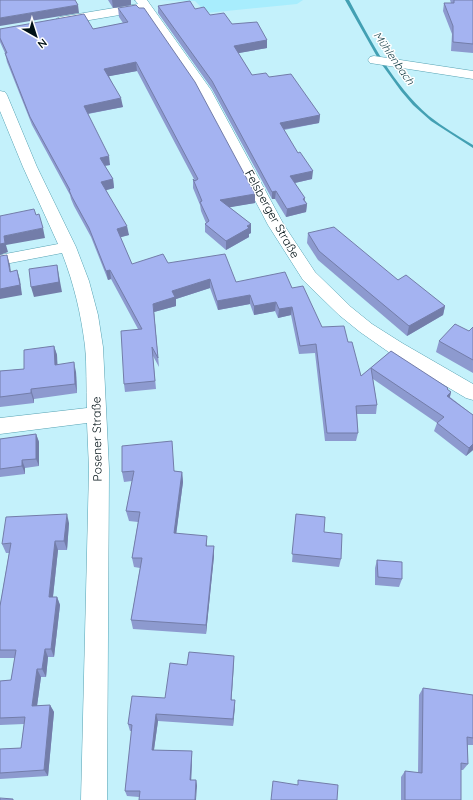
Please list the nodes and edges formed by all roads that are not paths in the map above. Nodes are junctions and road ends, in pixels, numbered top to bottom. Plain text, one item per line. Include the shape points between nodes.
1 (143, 3) edge
2 (45, 24) edge
3 (374, 60) dead end
4 (473, 75) edge
5 (0, 95) edge
6 (4, 116) edge
7 (68, 247) junction
8 (0, 260) edge
9 (473, 393) edge
10 (97, 414) junction
11 (0, 426) edge
12 (94, 800) edge

1 - 2 street
1 - 9 street, Felsberger Straße via 204,90 276,226 310,276 366,328
3 - 4 street
5 - 6 street, Posener Straße
6 - 7 street, Posener Straße
7 - 8 street
7 - 10 street, Posener Straße via 81,281 89,314 94,347
10 - 11 street
10 - 12 street, Posener Straße

